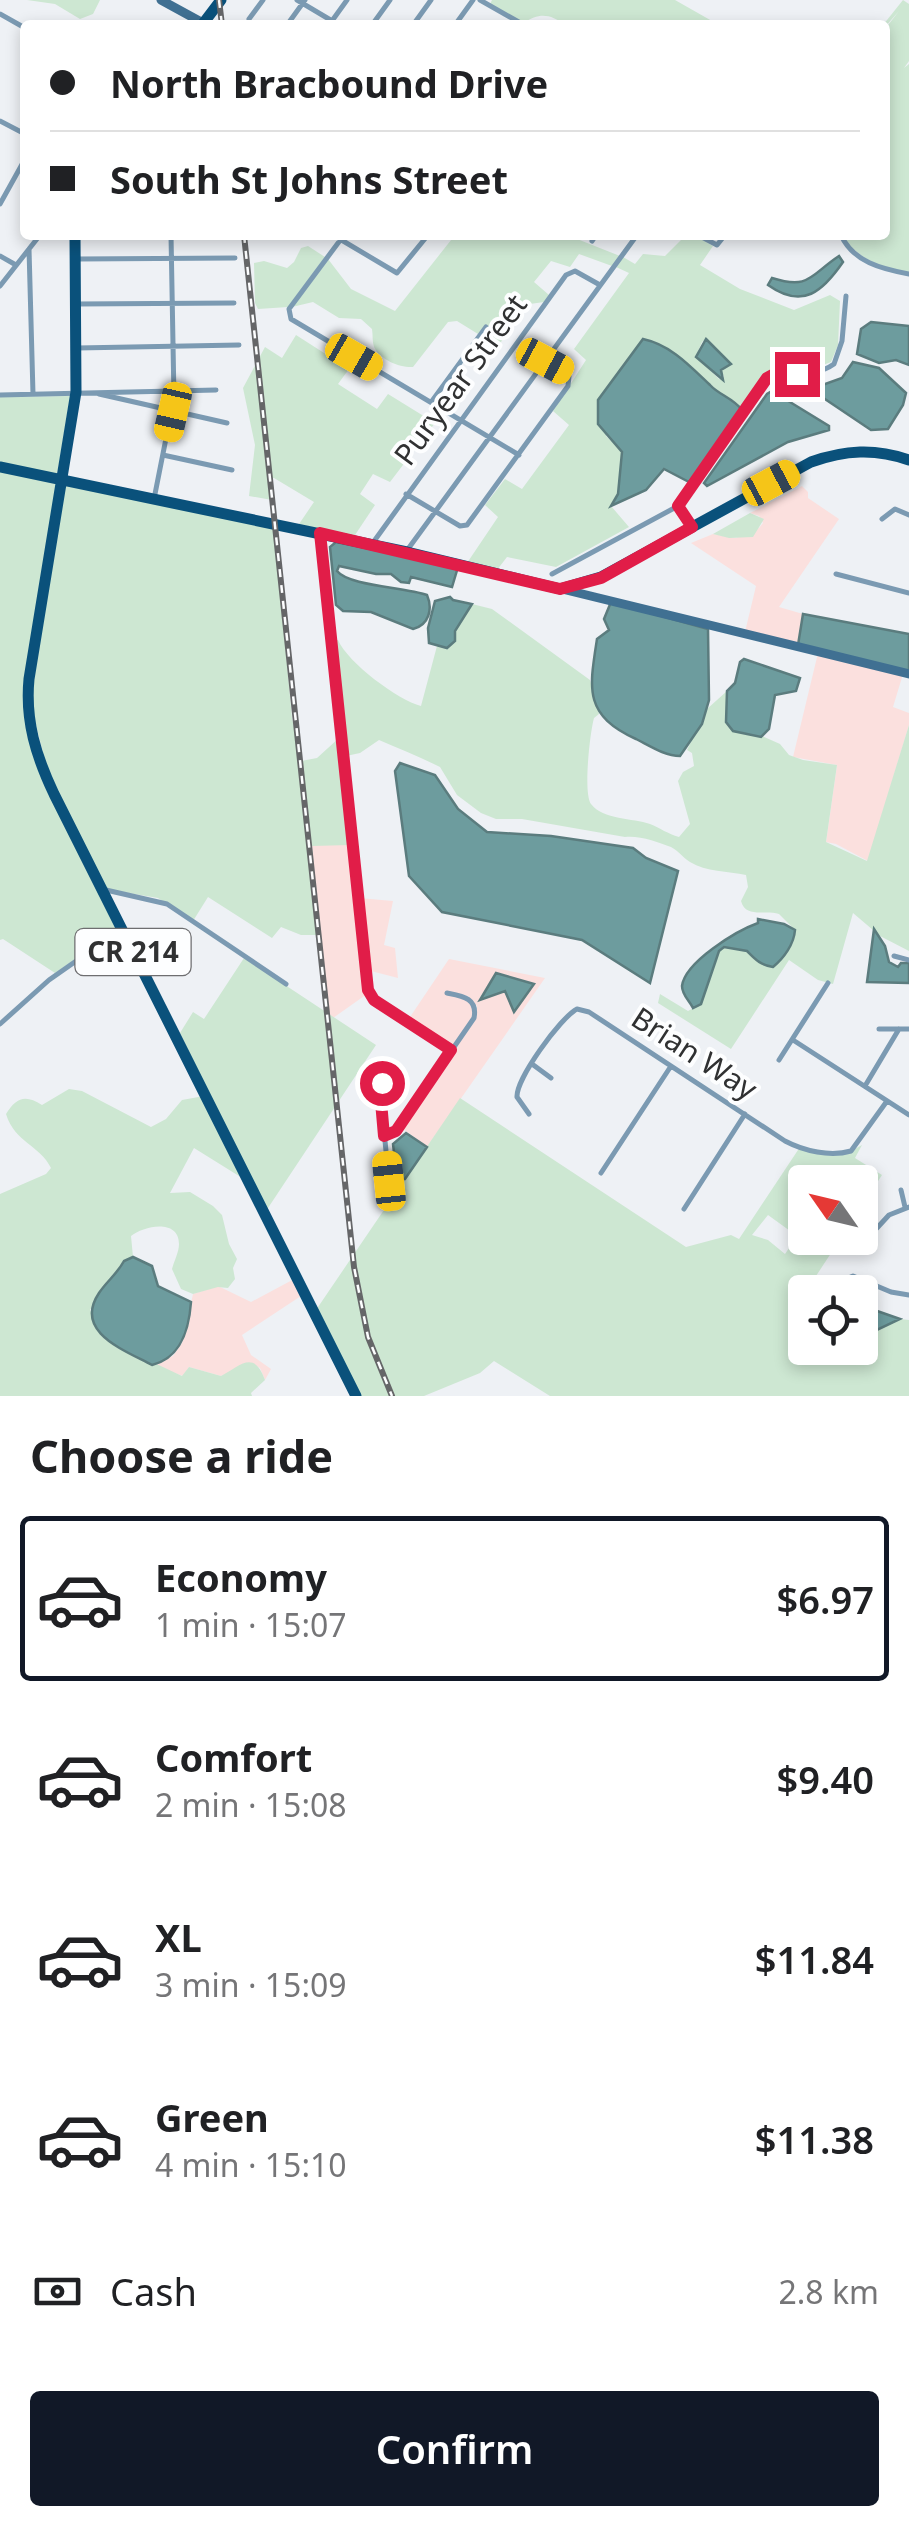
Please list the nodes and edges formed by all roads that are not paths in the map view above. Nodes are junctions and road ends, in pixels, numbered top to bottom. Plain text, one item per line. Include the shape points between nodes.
1 (161, 0) edge
2 (221, 0) edge
3 (263, 0) edge
4 (476, 0) edge
5 (302, 1) edge
6 (249, 19) dead end
7 (195, 20) edge
8 (205, 20) edge
9 (328, 20) edge
10 (459, 20) edge
11 (514, 20) edge
12 (20, 168) edge
13 (0, 204) edge
14 (36, 240) edge
15 (74, 240) edge
16 (171, 240) edge
17 (340, 240) edge
18 (346, 240) edge
19 (424, 240) edge
20 (633, 240) edge
21 (844, 240) edge
22 (29, 249) junction
23 (0, 256) edge
24 (171, 258) junction
25 (235, 258) dead end
26 (75, 260) junction
27 (16, 265) junction
28 (909, 274) edge
29 (600, 285) junction
30 (0, 286) edge
31 (846, 296) dead end
32 (172, 303) junction
33 (234, 303) dead end
34 (76, 304) junction
35 (486, 326) dead end
36 (239, 345) dead end
37 (173, 347) junction
38 (77, 348) junction
39 (545, 361) junction
40 (216, 390) dead end
41 (174, 391) junction
42 (76, 392) junction
43 (92, 392) junction
44 (0, 394) edge
45 (33, 394) junction
46 (431, 402) junction
47 (173, 412) junction
48 (460, 419) junction
49 (228, 423) dead end
50 (490, 436) junction
51 (163, 455) junction
52 (519, 455) junction
53 (909, 460) edge
54 (0, 467) edge
55 (232, 470) dead end
56 (61, 481) junction
57 (406, 494) junction
58 (154, 498) junction
59 (678, 506) junction
60 (434, 512) junction
61 (909, 515) edge
62 (882, 518) dead end
63 (692, 527) junction
64 (320, 533) junction
65 (372, 544) junction
66 (407, 552) junction
67 (552, 574) dead end
68 (836, 574) dead end
69 (587, 584) junction
70 (560, 589) junction
71 (909, 593) edge
72 (597, 598) junction
73 (909, 674) edge
74 (103, 890) junction
75 (122, 929) junction
76 (894, 956) dead end
77 (909, 960) edge
78 (828, 983) dead end
79 (286, 984) dead end
80 (446, 992) dead end
81 (0, 1024) edge
82 (880, 1029) dead end
83 (900, 1029) junction
84 (909, 1029) edge
85 (793, 1040) junction
86 (451, 1050) junction
87 (778, 1060) dead end
88 (532, 1064) junction
89 (671, 1066) junction
90 (550, 1078) dead end
91 (382, 1083) dead end
92 (864, 1086) junction
93 (887, 1101) junction
94 (529, 1114) dead end
95 (745, 1114) junction
96 (909, 1115) edge
97 (384, 1136) junction
98 (601, 1173) dead end
99 (389, 1181) dead end
100 (902, 1190) dead end
101 (907, 1207) edge
102 (684, 1209) dead end
103 (878, 1226) edge
104 (878, 1286) edge
105 (909, 1295) edge
106 (356, 1396) edge

1 - 7 main road
2 - 8 main road
3 - 6 street
4 - 10 street
4 - 11 street
5 - 9 street
12 - 13 street
14 - 22 street
15 - 26 main road
16 - 24 street
17 - 46 street via 289,316
18 - 19 street via 401,272
20 - 29 street
21 - 28 street via 870,264
22 - 27 street
22 - 45 street
23 - 27 street
24 - 25 street
24 - 26 street
24 - 32 street
26 - 34 main road
27 - 30 street
29 - 39 street
29 - 48 street, Puryear Street via 575,271 566,275
31 - 59 street via 834,364 812,374 770,376
32 - 33 street
32 - 34 street
32 - 37 street
34 - 38 main road
35 - 46 street
36 - 37 street
37 - 38 street
37 - 41 street
38 - 42 main road
39 - 50 street
39 - 52 street via 570,381
40 - 41 street
41 - 43 street
41 - 47 street
42 - 43 street
42 - 45 street
42 - 56 main road
43 - 47 street
44 - 45 street
46 - 48 street
47 - 49 street
47 - 51 street
48 - 50 street
48 - 57 street, Puryear Street
50 - 52 street
50 - 60 street
51 - 55 street
51 - 58 street
52 - 60 street via 468,523
53 - 63 main road via 874,451 834,454
54 - 56 main road
56 - 58 main road
56 - 74 main road, CR 214 via 28,716 42,770
57 - 60 street
57 - 65 street, Puryear Street
58 - 64 main road
59 - 63 street
59 - 67 street
60 - 66 street
61 - 62 street via 894,508
63 - 69 main road
64 - 65 main road
64 - 86 street via 368,990
65 - 66 main road
66 - 70 main road
68 - 71 street
69 - 70 main road
69 - 72 main road
70 - 72 main road
72 - 73 main road
74 - 75 main road, CR 214
74 - 79 street via 167,904
75 - 81 street
75 - 106 main road, CR 214
76 - 77 street
78 - 85 street
80 - 86 street via 475,1006
82 - 83 street
83 - 84 street
83 - 92 street
85 - 87 street
85 - 92 street
86 - 97 street via 396,1131
88 - 89 street, Brian Way via 568,1014 581,1010
88 - 90 street
88 - 94 street, Brian Way via 517,1090
89 - 95 street, Brian Way
89 - 98 street
91 - 97 street
92 - 93 street
93 - 95 street, Brian Way via 858,1145 844,1154 800,1148
93 - 96 street
95 - 102 street
97 - 99 street
100 - 101 street
101 - 103 street
104 - 105 street

